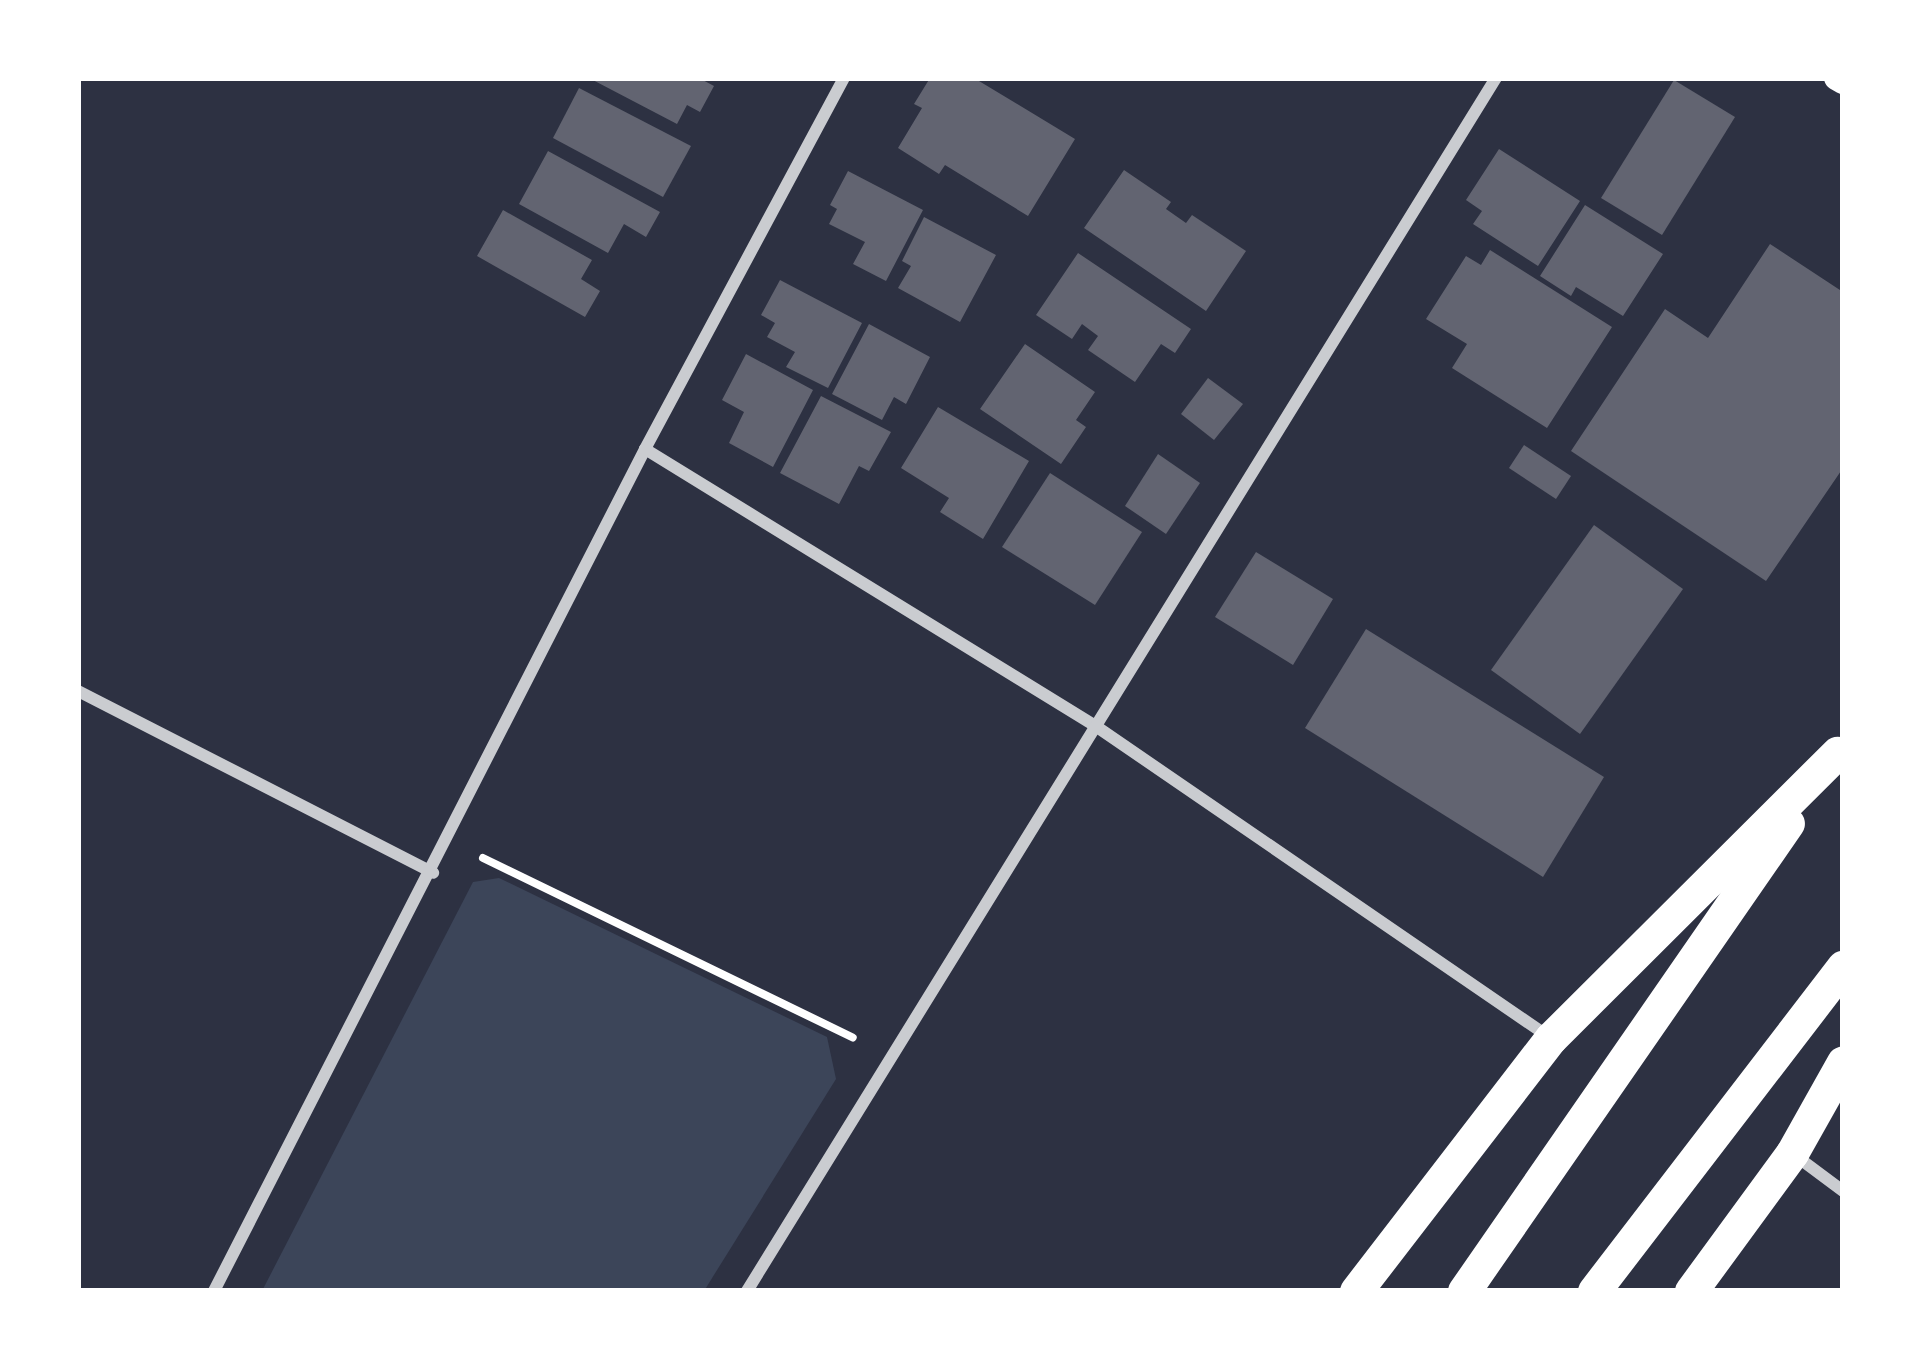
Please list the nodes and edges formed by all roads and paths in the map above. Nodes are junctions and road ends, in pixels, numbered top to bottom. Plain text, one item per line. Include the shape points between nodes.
1 (844, 78) edge
2 (1496, 78) edge
3 (645, 449) junction
4 (78, 691) edge
5 (1097, 727) junction
6 (1840, 748) edge
7 (449, 842) junction
8 (433, 873) junction
9 (1843, 966) edge
10 (1551, 1038) junction
11 (892, 1057) junction
12 (1843, 1062) edge
13 (1792, 1153) junction
14 (1843, 1191) edge
15 (214, 1291) edge
16 (747, 1291) edge
17 (1356, 1291) edge
18 (1464, 1291) edge
19 (1594, 1291) edge
20 (1691, 1291) edge

1 - 3 street
2 - 5 street
3 - 5 street
3 - 7 street
4 - 8 street
5 - 10 street
5 - 11 street
6 - 10 highway
6 - 18 highway
7 - 8 street
7 - 11 path
8 - 15 street
9 - 19 highway
10 - 17 highway
11 - 16 street
12 - 13 highway
13 - 14 street
13 - 20 highway

